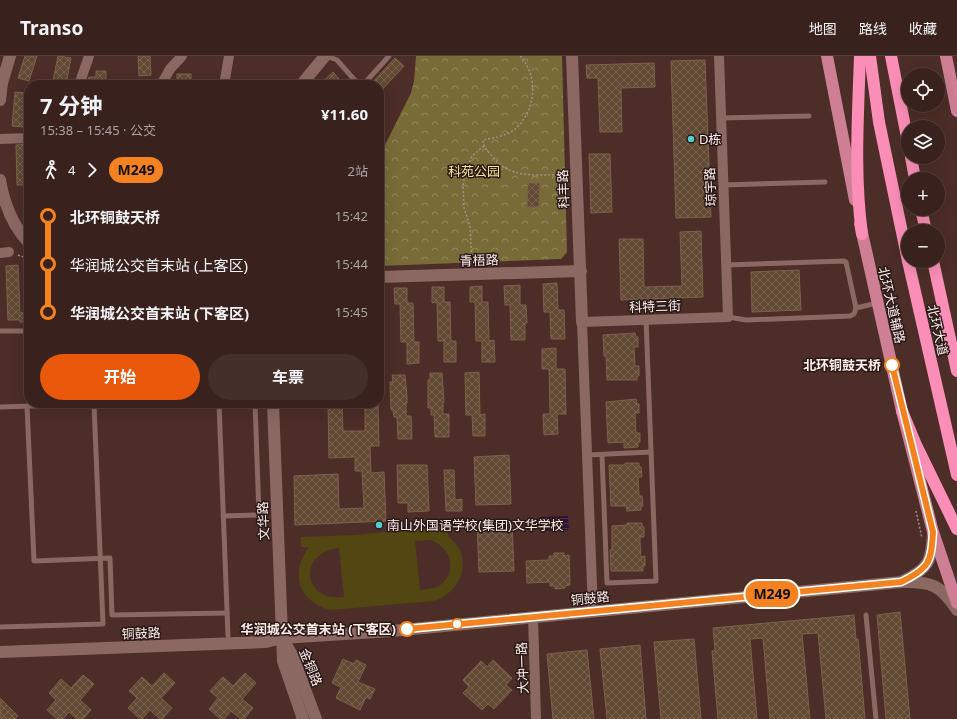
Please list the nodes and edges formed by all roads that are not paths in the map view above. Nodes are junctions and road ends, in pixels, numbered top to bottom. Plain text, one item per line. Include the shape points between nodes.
1 (10, 56) edge
2 (89, 56) edge
3 (182, 56) edge
4 (229, 56) edge
5 (326, 56) edge
6 (389, 56) edge
7 (572, 56) edge
8 (719, 56) edge
9 (827, 56) edge
10 (860, 56) edge
11 (870, 56) edge
12 (891, 56) edge
13 (946, 56) edge
14 (81, 80) edge
15 (163, 80) edge
16 (225, 80) edge
17 (305, 80) edge
18 (355, 80) edge
19 (367, 80) edge
20 (0, 100) edge
21 (957, 111) edge
22 (808, 116) dead end
23 (721, 118) junction
24 (904, 120) edge
25 (24, 138) edge
26 (0, 139) edge
27 (0, 180) edge
28 (825, 182) dead end
29 (723, 185) junction
30 (901, 227) edge
31 (862, 234) junction
32 (24, 237) edge
33 (726, 265) junction
34 (910, 268) edge
35 (934, 268) edge
36 (580, 271) junction
37 (384, 277) edge
38 (878, 303) junction
39 (856, 308) junction
40 (728, 316) junction
41 (646, 319) junction
42 (582, 322) junction
43 (24, 331) edge
44 (0, 332) edge
45 (957, 370) edge
46 (24, 406) edge
47 (0, 407) edge
48 (28, 408) edge
49 (94, 408) edge
50 (219, 408) edge
51 (255, 408) edge
52 (273, 408) edge
53 (902, 411) junction
54 (651, 452) junction
55 (587, 455) junction
56 (602, 455) junction
57 (957, 476) edge
58 (223, 516) junction
59 (957, 529) edge
60 (933, 532) junction
61 (100, 559) junction
62 (901, 582) junction
63 (957, 603) edge
64 (957, 610) edge
65 (593, 611) junction
66 (227, 613) junction
67 (866, 615) dead end
68 (533, 617) junction
69 (0, 628) edge
70 (228, 636) junction
71 (282, 638) junction
72 (0, 644) edge
73 (0, 652) edge
74 (303, 719) edge
75 (316, 719) edge
76 (536, 719) edge
77 (876, 719) edge

1 - 20 main road
2 - 14 street
3 - 15 street
4 - 16 street
5 - 17 main road
5 - 18 lane via 337,60
6 - 19 lane
7 - 36 main road, 科丰路
8 - 23 street, 琼宇路
9 - 31 main road, 北环大道辅路
10 - 31 highway via 857,172
11 - 30 highway, 北环大道 via 879,122
12 - 24 highway
13 - 21 main road
22 - 23 lane
23 - 29 street, 琼宇路
25 - 26 street
27 - 32 main road via 11,218
28 - 29 lane
29 - 33 street, 琼宇路
31 - 38 main road, 北环大道辅路
33 - 39 lane via 844,261
33 - 40 street, 琼宇路
34 - 57 highway, 北环大道
35 - 45 highway, 北环大道
36 - 37 main road, 青梧路
36 - 42 main road, 科丰路
38 - 39 lane
38 - 53 main road, 北环大道辅路
39 - 40 lane via 855,313 850,316 746,320
40 - 41 street, 科特三街
41 - 42 street, 科特三街
41 - 54 lane
42 - 55 street
43 - 44 lane
46 - 47 lane
48 - 61 lane via 34,561
49 - 61 lane
50 - 58 lane
51 - 58 lane via 259,515
52 - 71 main road, 文华路
53 - 59 highway
53 - 60 main road, 北环大道辅路
54 - 56 lane
54 - 56 lane via 656,581 607,583
55 - 56 lane
55 - 65 street
58 - 66 lane
60 - 62 main road via 930,559 926,566
60 - 63 main road, 北环大道辅路
61 - 66 lane via 110,558 112,615
61 - 69 lane via 103,624
62 - 64 main road, 铜鼓路 via 918,581 938,588 946,594
62 - 65 main road, 铜鼓路
65 - 68 main road, 铜鼓路
66 - 70 lane
67 - 77 lane
68 - 71 main road, 铜鼓路 via 392,631
68 - 76 street, 大冲一路
70 - 71 main road, 铜鼓路 via 266,634
70 - 72 main road, 铜鼓路
71 - 73 main road, 铜鼓路 via 266,642
71 - 74 main road, 金铜路 via 283,661
71 - 75 main road, 金铜路 via 293,657

